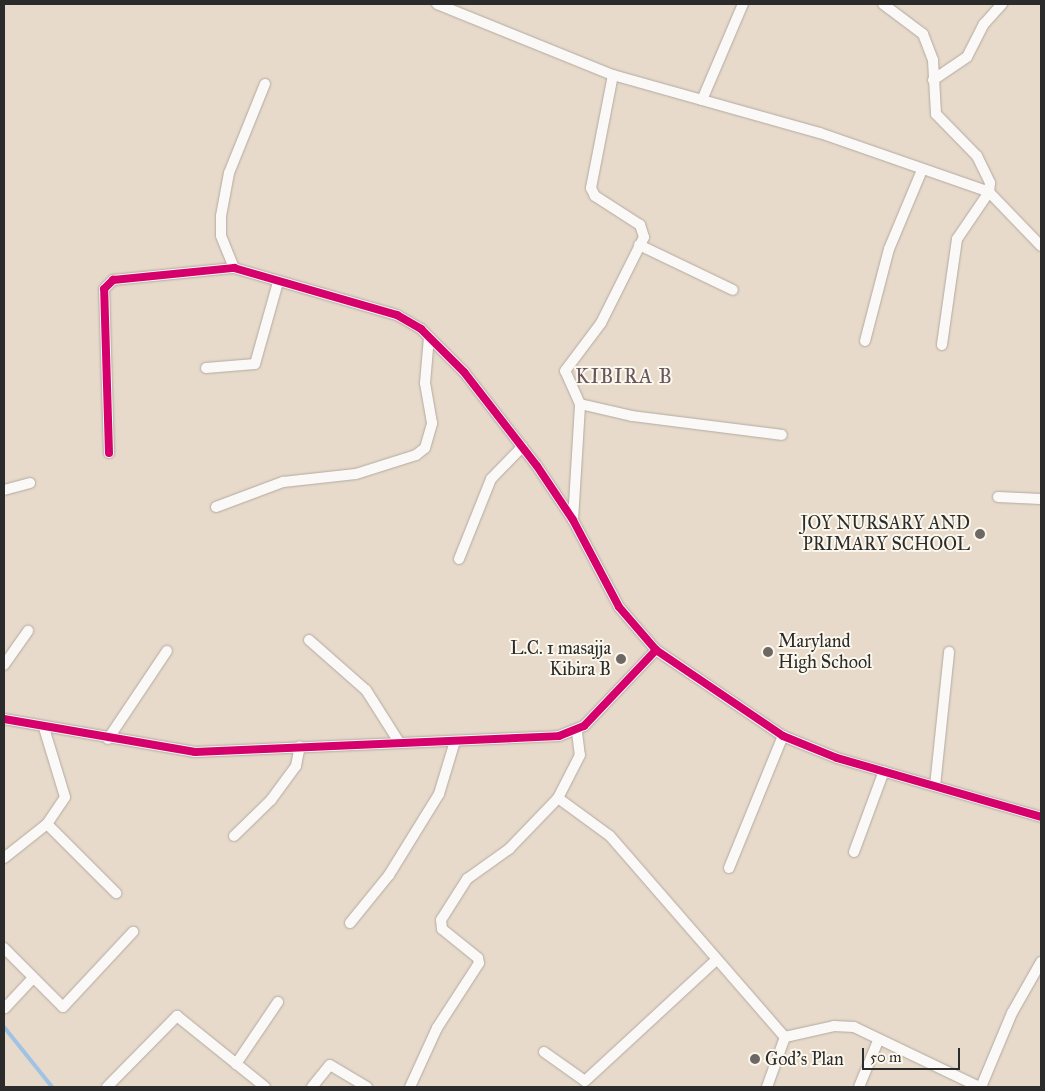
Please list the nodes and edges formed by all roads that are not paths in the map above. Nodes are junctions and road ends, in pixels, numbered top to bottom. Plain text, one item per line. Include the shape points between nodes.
1 (436, 4) edge
2 (742, 4) edge
3 (883, 4) edge
4 (1002, 4) edge
5 (613, 75) junction
6 (933, 80) junction
7 (265, 84) dead end
8 (702, 100) junction
9 (922, 170) junction
10 (989, 192) junction
11 (639, 245) junction
12 (1041, 246) edge
13 (234, 268) junction
14 (278, 282) junction
15 (733, 290) dead end
16 (429, 337) junction
17 (865, 341) dead end
18 (942, 345) dead end
19 (206, 368) dead end
20 (580, 404) junction
21 (782, 435) dead end
22 (522, 447) junction
23 (110, 453) dead end
24 (30, 483) dead end
25 (4, 490) edge
26 (998, 497) dead end
27 (1041, 499) edge
28 (216, 507) dead end
29 (573, 520) junction
30 (459, 559) dead end
31 (28, 632) dead end
32 (309, 640) dead end
33 (656, 650) junction
34 (167, 651) dead end
35 (949, 652) dead end
36 (4, 665) edge
37 (4, 718) edge
38 (44, 728) junction
39 (576, 732) junction
40 (783, 736) junction
41 (108, 739) junction
42 (455, 741) junction
43 (399, 742) junction
44 (300, 746) junction
45 (884, 771) junction
46 (935, 786) junction
47 (558, 798) junction
48 (1041, 817) edge
49 (47, 824) junction
50 (234, 836) dead end
51 (854, 852) dead end
52 (4, 858) edge
53 (729, 868) dead end
54 (116, 893) dead end
55 (350, 923) dead end
56 (133, 932) dead end
57 (4, 948) edge
58 (715, 961) junction
59 (1041, 962) edge
60 (33, 978) junction
61 (278, 1002) dead end
62 (5, 1008) dead end
63 (785, 1037) junction
64 (878, 1041) junction
65 (544, 1052) dead end
66 (236, 1064) junction
67 (107, 1087) edge
68 (265, 1087) edge
69 (312, 1087) edge
70 (367, 1087) edge
71 (410, 1087) edge
72 (767, 1087) edge
73 (859, 1087) edge
74 (980, 1087) edge

1 - 5 street
2 - 8 street
3 - 6 street via 923,34 933,60
4 - 6 street via 984,24 967,57
5 - 8 street
5 - 11 street via 592,188 595,196 640,225 644,237
6 - 10 street via 936,114 977,156 987,172
7 - 13 street via 229,173 221,216 221,235
8 - 9 street via 820,133
9 - 10 street
9 - 17 street via 889,249
10 - 12 street
10 - 18 street via 957,239
11 - 15 street
11 - 20 street via 601,323 565,371
13 - 14 street
13 - 23 street via 120,277 107,285
14 - 16 street via 396,314
14 - 19 street via 255,364
16 - 22 street via 464,372
16 - 28 street via 426,384 432,423 425,448 416,455 356,474 283,482
20 - 21 street via 632,416
20 - 29 street
22 - 29 street
22 - 30 street via 498,471 483,494
24 - 25 street
26 - 27 street
29 - 33 street via 603,581
31 - 36 street
32 - 43 street via 366,690
33 - 39 street
33 - 40 street
34 - 41 street
35 - 46 street
37 - 38 street
38 - 41 street
38 - 49 street via 65,791
39 - 42 street
39 - 47 street via 580,755
40 - 45 street
40 - 53 street
41 - 44 street via 196,752
42 - 43 street
42 - 55 street via 439,794 389,874
43 - 44 street
44 - 50 street via 296,766 271,800
45 - 46 street
45 - 51 street
46 - 48 street
47 - 58 street via 610,836
47 - 71 street via 509,849 467,879 441,920 442,929 478,958 479,964 437,1028
49 - 52 street
49 - 54 street
56 - 60 street via 63,1007
57 - 60 street
58 - 63 street
58 - 65 street via 585,1080
59 - 74 street via 1012,1013
60 - 62 street
61 - 66 street
63 - 64 street via 834,1026 854,1027
63 - 72 street
64 - 73 street
64 - 74 street
66 - 67 street via 177,1016
66 - 68 street
69 - 70 street via 330,1065

